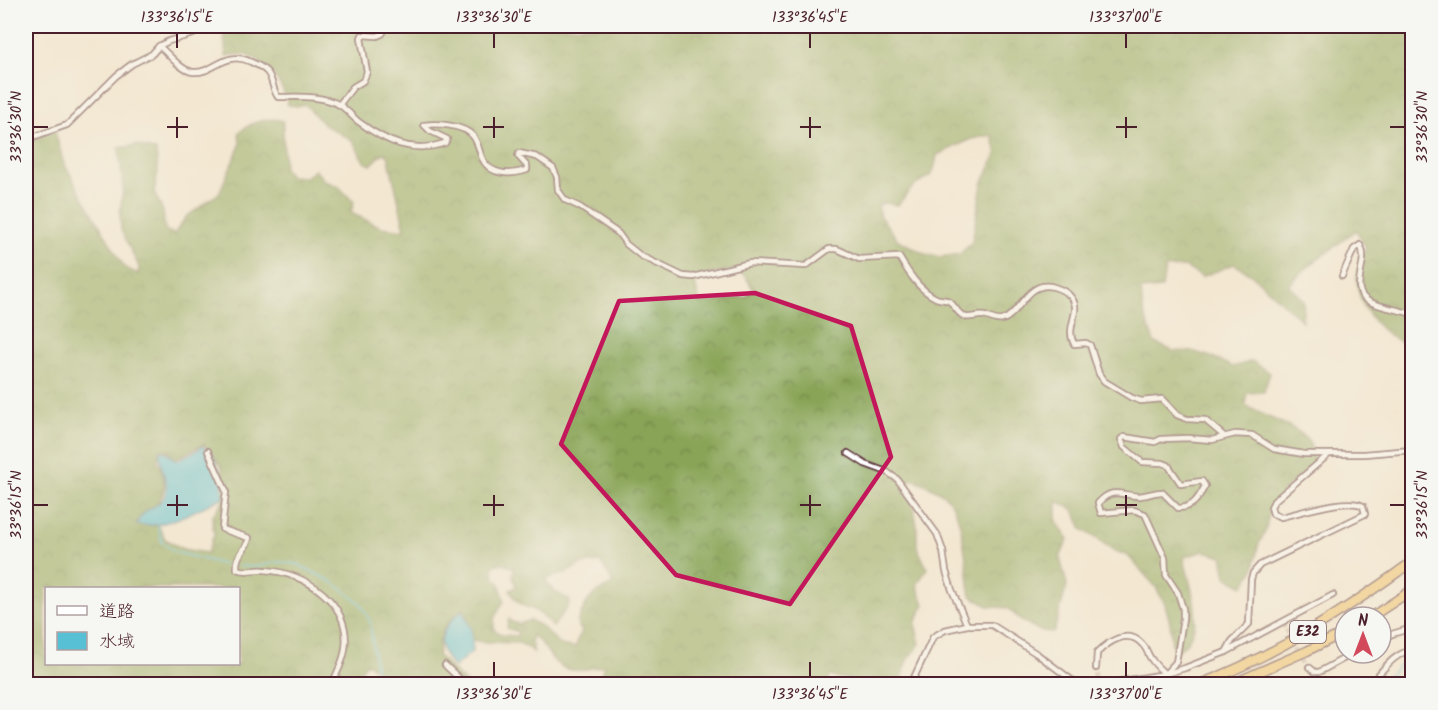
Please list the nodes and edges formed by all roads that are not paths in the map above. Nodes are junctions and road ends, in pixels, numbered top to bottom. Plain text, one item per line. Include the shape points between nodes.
1 (200, 26) edge
2 (387, 26) edge
3 (159, 46) junction
4 (339, 105) junction
5 (26, 142) edge
6 (1342, 276) dead end
7 (1413, 314) edge
8 (1224, 436) junction
9 (1413, 450) edge
10 (208, 452) dead end
11 (848, 453) dead end
12 (1328, 455) junction
13 (1409, 564) dead end
14 (1413, 590) edge
15 (1333, 595) dead end
16 (1390, 605) edge
17 (967, 625) junction
18 (1413, 628) edge
19 (1393, 634) edge
20 (1333, 638) edge
21 (1413, 651) edge
22 (1226, 652) junction
23 (1333, 664) edge
24 (445, 665) dead end
25 (1309, 667) dead end
26 (1096, 668) tunnel mouth
27 (1165, 674) junction
28 (1220, 677) junction
29 (332, 684) edge
30 (465, 684) edge
31 (911, 684) edge
32 (1077, 684) edge
33 (1105, 684) edge
34 (1192, 684) edge
35 (1200, 684) edge
36 (1232, 684) edge
37 (1370, 684) edge

1 - 3 street via 193,34
2 - 4 street via 377,36 362,35 366,72 363,81
3 - 4 street via 191,72 239,57 267,72 278,97 312,98
3 - 5 street via 116,76 67,125
4 - 8 street via 379,136 412,148 445,143 447,139 425,124 468,132 487,167 497,172 527,170 519,153 544,160 553,168 558,190 565,200 618,233 641,256 683,276 750,263 806,266 829,249 859,259 899,257 916,282 934,298 949,301 968,318 986,316 995,320 1009,316 1036,289 1052,286 1072,297 1075,313 1069,334 1074,344 1090,345 1104,381 1141,401 1162,399 1177,415 1205,420
6 - 7 street via 1354,249 1360,245 1362,296 1369,302
8 - 12 street via 1252,435 1274,449
8 - 27 street via 1155,442 1124,437 1121,442 1142,462 1163,463 1174,471 1181,484 1202,481 1205,486 1197,500 1185,508 1178,508 1162,492 1135,496 1109,493 1098,502 1101,513 1134,510 1145,514 1165,558 1166,575 1181,599 1183,619 1176,662
9 - 12 street
10 - 29 street via 226,492 222,529 249,538 237,557 238,571 264,570 305,580 329,598 341,620 345,649
11 - 17 street via 897,478 937,534 952,590
12 - 22 street via 1274,501 1273,514 1281,517 1357,503 1363,506 1365,514 1260,565 1251,579 1249,624
13 - 28 highway, E32 via 1298,638
14 - 16 highway
15 - 22 street
17 - 31 street via 933,637
17 - 32 street via 992,626
18 - 19 street
20 - 36 highway, E32
21 - 37 street via 1398,656
22 - 27 street
23 - 25 street via 1319,672
24 - 30 street
26 - 27 street via 1097,653 1120,637 1142,643
27 - 33 street
28 - 34 highway
28 - 35 highway, E32

